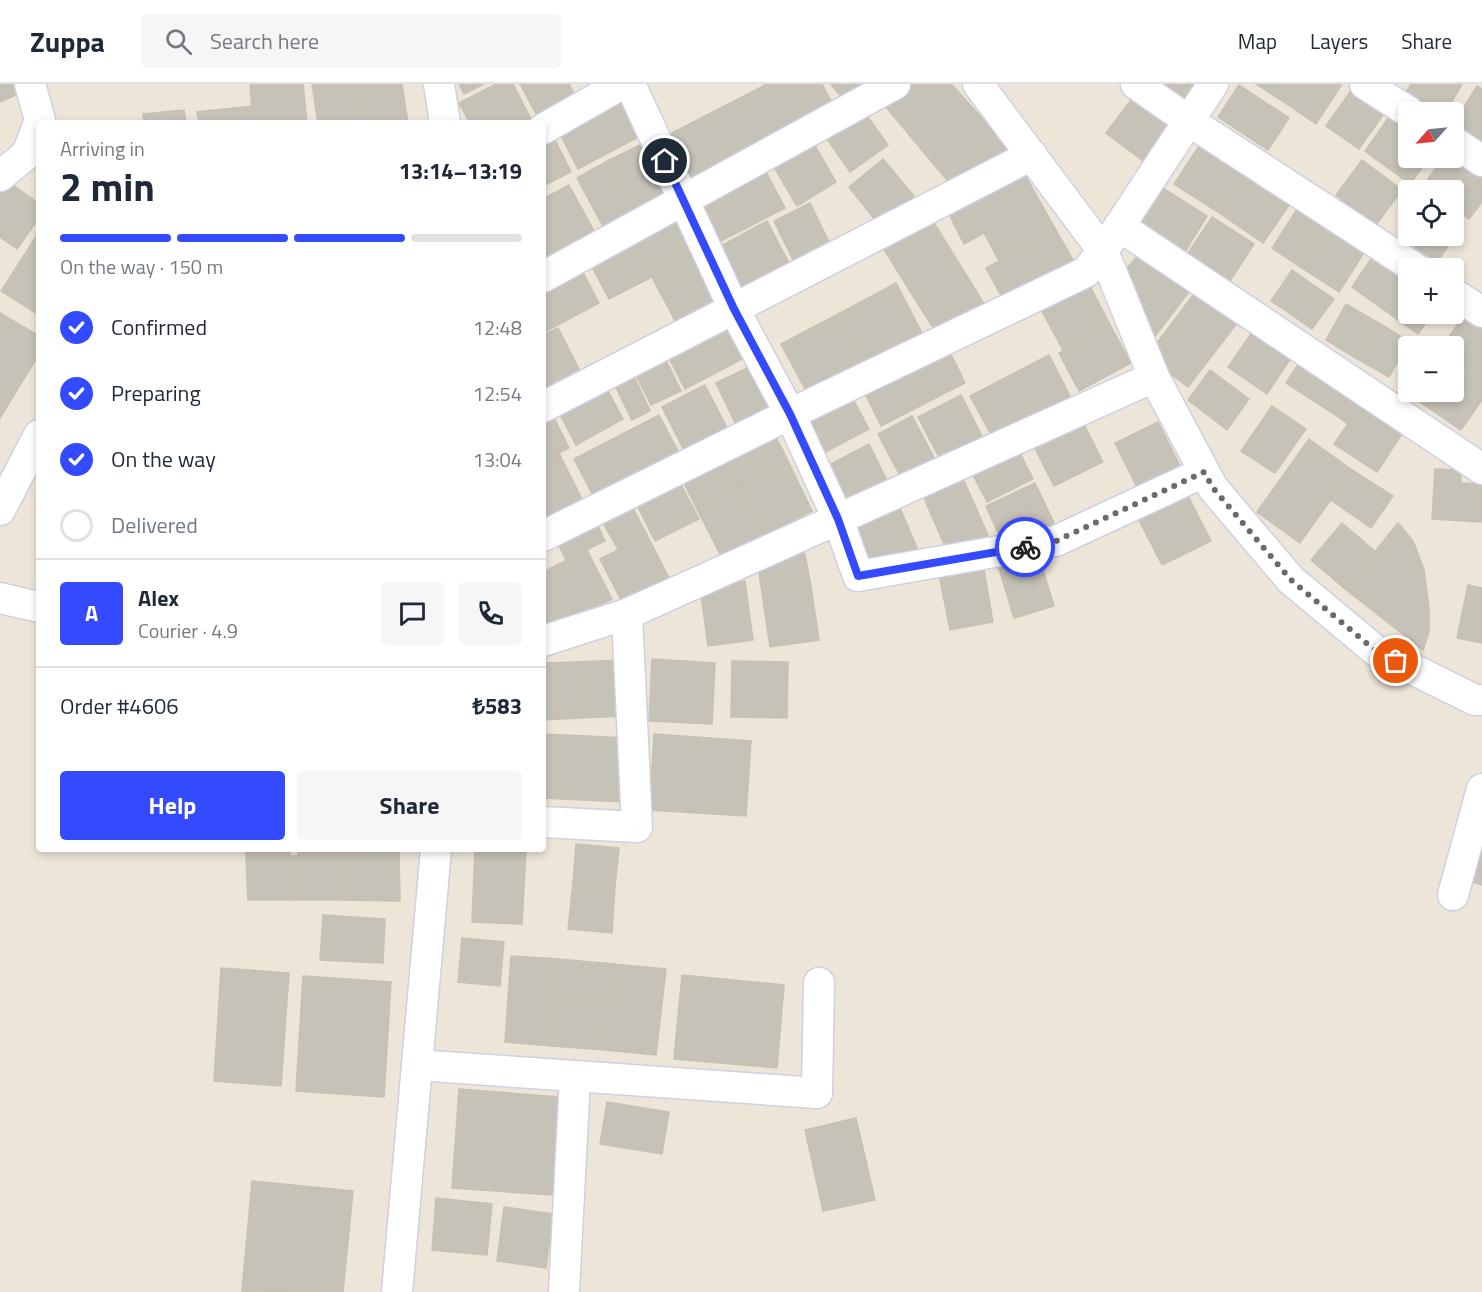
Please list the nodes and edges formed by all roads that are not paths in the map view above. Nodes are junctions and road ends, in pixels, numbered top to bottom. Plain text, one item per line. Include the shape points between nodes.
1 (30, 84) edge
2 (439, 84) edge
3 (622, 84) edge
4 (630, 84) edge
5 (895, 84) edge
6 (978, 84) edge
7 (1136, 84) edge
8 (1213, 84) edge
9 (1365, 84) edge
10 (1398, 105) edge
11 (39, 120) edge
12 (445, 120) edge
13 (1189, 121) junction
14 (546, 127) edge
15 (35, 147) edge
16 (1464, 149) edge
17 (1032, 155) junction
18 (1482, 161) edge
19 (0, 176) edge
20 (683, 200) junction
21 (1119, 226) junction
22 (1103, 251) junction
23 (1400, 258) edge
24 (546, 275) edge
25 (1464, 300) edge
26 (734, 309) junction
27 (1482, 312) edge
28 (1154, 377) junction
29 (546, 405) edge
30 (790, 414) junction
31 (36, 443) edge
32 (1478, 457) edge
33 (1204, 472) junction
34 (0, 510) edge
35 (838, 519) junction
36 (546, 535) edge
37 (0, 598) edge
38 (36, 606) edge
39 (627, 614) junction
40 (546, 640) edge
41 (1482, 700) edge
42 (1482, 789) edge
43 (546, 822) edge
44 (436, 852) edge
45 (1454, 895) dead end
46 (819, 983) dead end
47 (417, 1065) junction
48 (575, 1077) junction
49 (397, 1292) edge
50 (564, 1292) edge

1 - 11 street
2 - 12 street
3 - 14 street
4 - 20 street
5 - 20 street
6 - 17 street
7 - 13 street
8 - 13 street
9 - 10 street
13 - 21 street
13 - 23 street
15 - 19 street
16 - 18 street
17 - 22 street
17 - 26 street
20 - 24 street
20 - 26 street
21 - 22 street
21 - 32 street
22 - 28 street
22 - 30 street via 1086,272
25 - 27 street
26 - 29 street
26 - 30 street
28 - 33 street
28 - 35 street
30 - 35 street
30 - 36 street
31 - 34 street
33 - 35 street via 1056,541 858,576
33 - 41 street via 1213,488 1291,580 1376,651
35 - 39 street
37 - 38 street
39 - 40 street
39 - 43 street via 637,827
42 - 45 street
44 - 47 street
46 - 48 street via 817,1093
47 - 48 street
47 - 49 street
48 - 50 street

